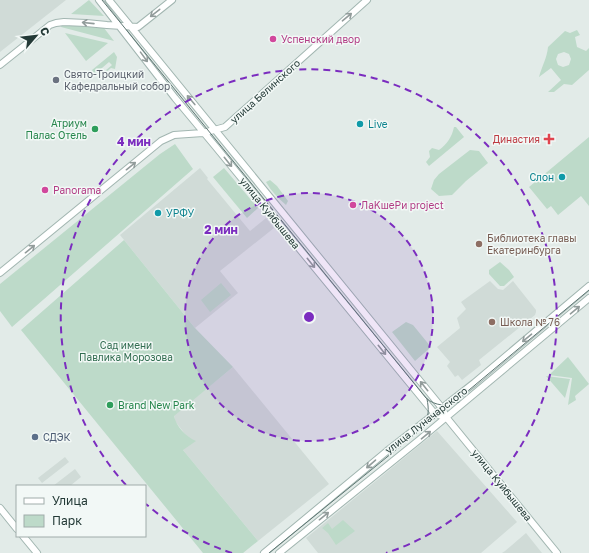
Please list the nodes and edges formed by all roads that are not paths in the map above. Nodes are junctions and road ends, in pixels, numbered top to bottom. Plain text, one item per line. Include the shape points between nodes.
1 (99, 0) edge
2 (109, 0) edge
3 (172, 0) edge
4 (367, 0) edge
5 (120, 26) junction
6 (130, 26) junction
7 (137, 29) junction
8 (133, 42) junction
9 (0, 65) edge
10 (215, 130) junction
11 (203, 133) junction
12 (0, 273) edge
13 (589, 286) edge
14 (589, 298) edge
15 (442, 408) junction
16 (435, 414) junction
17 (446, 417) junction
18 (0, 508) edge
19 (16, 528) edge
20 (24, 537) edge
21 (37, 553) edge
22 (264, 553) edge
23 (279, 553) edge
24 (557, 553) edge

1 - 5 main road, улица Куйбышева
2 - 6 main road
3 -> 7 main road
10 -> 4 main road, улица Белинского via 224,127
5 - 6 main road
5 - 8 main road, улица Куйбышева
5 -> 9 main road via 64,22 50,25
6 - 7 main road
7 - 8 main road via 132,38
10 -> 7 main road, улица Куйбышева
8 -> 11 main road, улица Куйбышева
10 - 11 main road, улица Белинского
15 -> 10 main road, улица Куйбышева
12 -> 11 main road, улица Белинского via 161,141 174,135
11 -> 16 main road, улица Куйбышева
13 -> 15 main road, улица Луначарского
17 -> 14 main road, улица Луначарского
15 - 16 main road, улица Луначарского
15 - 17 main road, улица Куйбышева
16 - 17 main road
16 -> 22 main road, улица Луначарского
23 -> 17 main road, улица Луначарского
17 - 24 main road, улица Куйбышева
18 - 19 main road
20 - 21 main road

